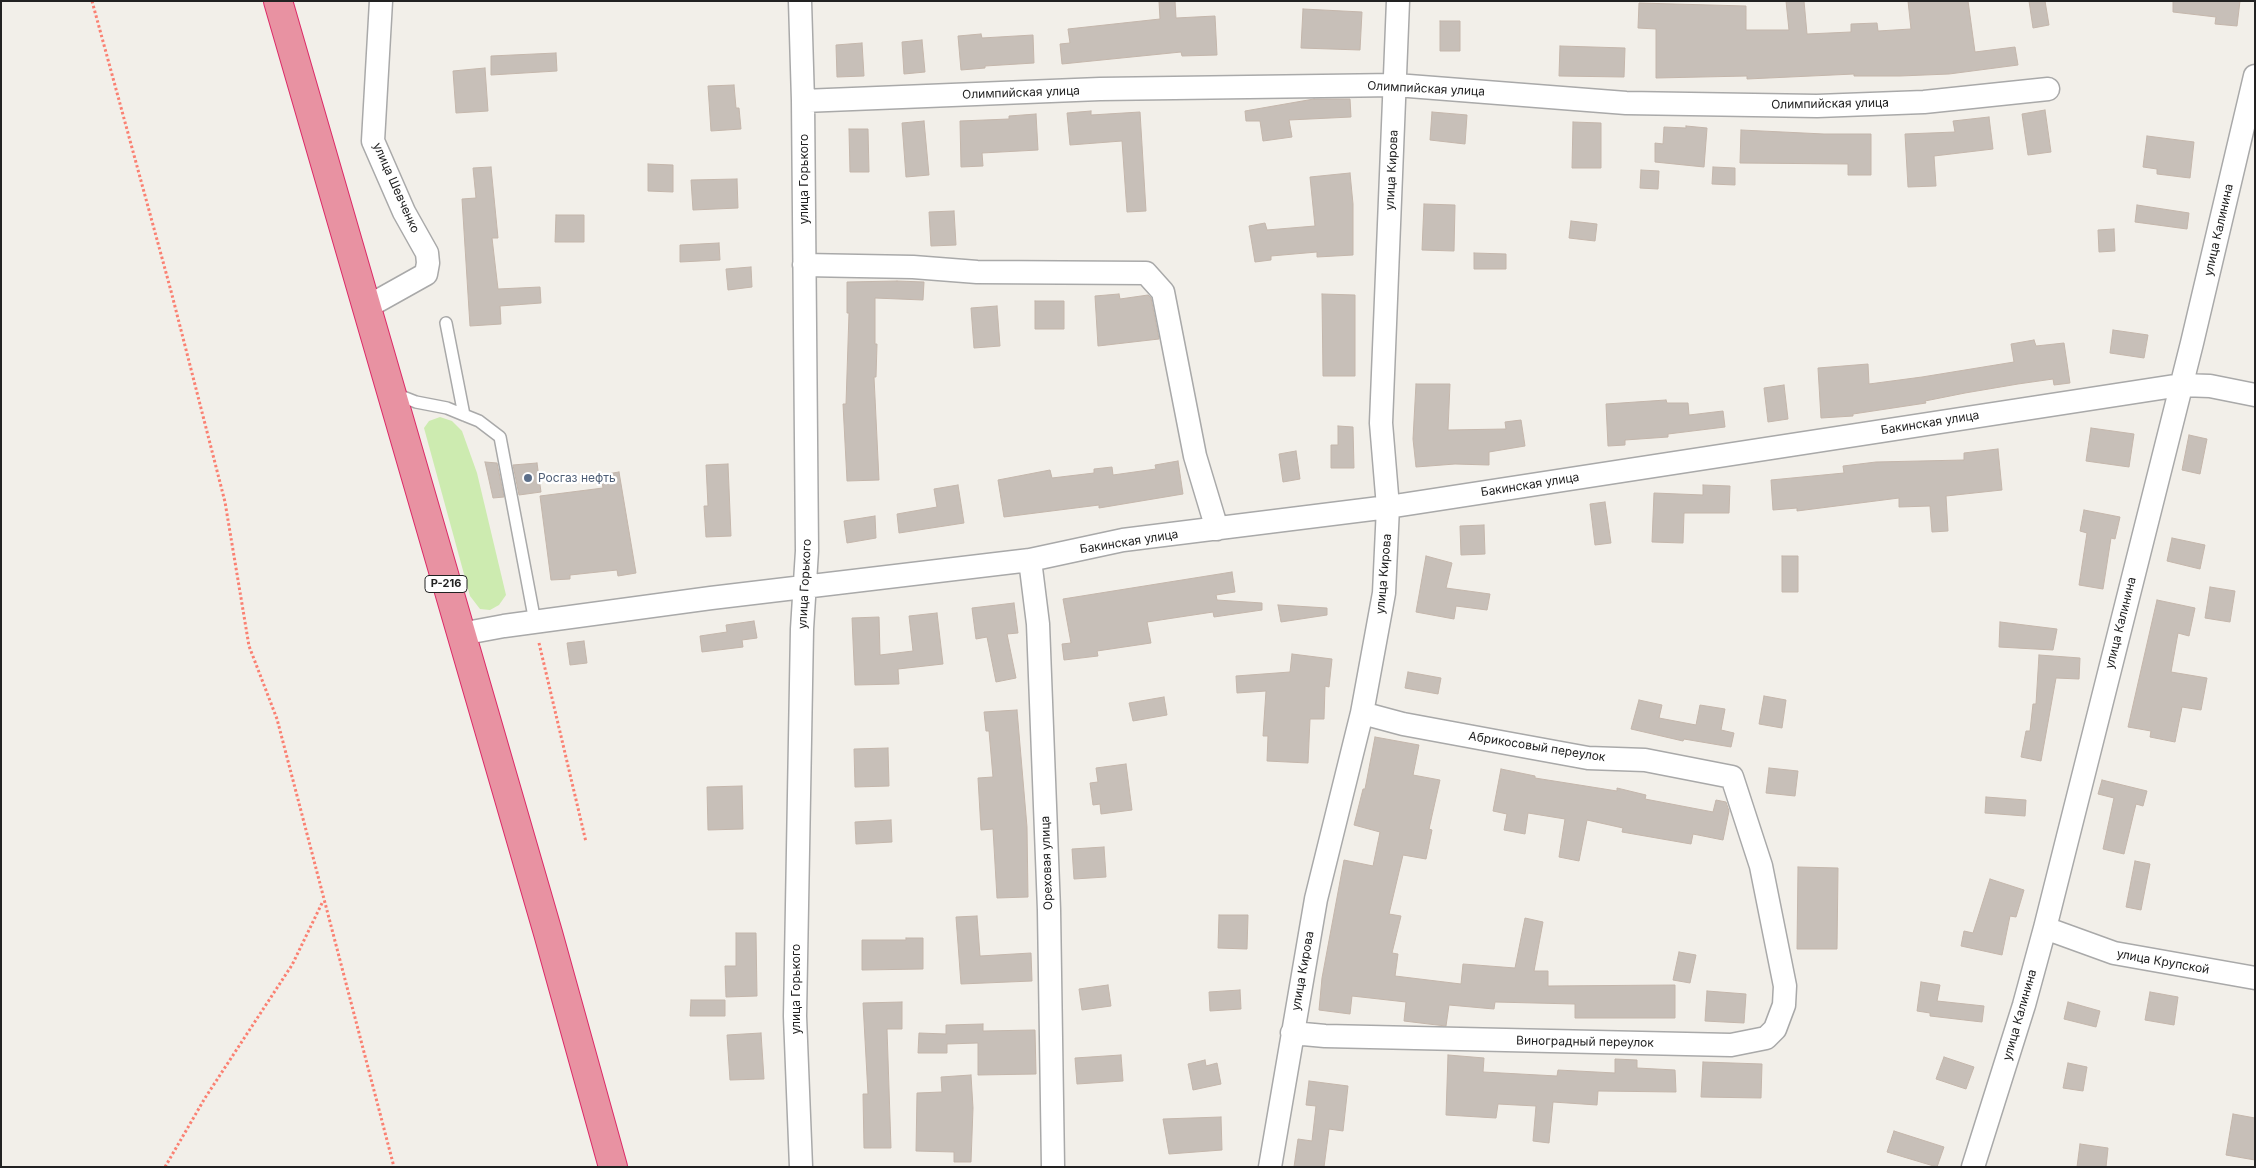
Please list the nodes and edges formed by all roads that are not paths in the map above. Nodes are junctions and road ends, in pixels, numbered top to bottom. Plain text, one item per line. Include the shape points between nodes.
1 (278, 1) edge
2 (381, 1) edge
3 (800, 1) edge
4 (1398, 1) edge
5 (2255, 76) edge
6 (1396, 85) junction
7 (2048, 89) dead end
8 (803, 101) junction
9 (804, 265) junction
10 (367, 307) junction
11 (446, 324) dead end
12 (2180, 385) junction
13 (390, 391) junction
14 (2255, 395) edge
15 (464, 415) junction
16 (1388, 507) junction
17 (1217, 529) junction
18 (1030, 560) junction
19 (804, 588) junction
20 (535, 622) junction
21 (461, 634) junction
22 (1362, 713) junction
23 (2045, 928) junction
24 (1776, 933) joint
25 (2255, 978) edge
26 (1292, 1033) junction
27 (613, 1167) edge
28 (801, 1167) edge
29 (1053, 1167) edge
30 (1270, 1167) edge
31 (1973, 1167) edge

1 - 10 highway, Р-216
2 - 10 street, улица Шевченко via 373,141 404,212 427,253 428,263 426,274
3 - 8 street, улица Горького
4 - 6 street, улица Кирова
5 - 12 street, улица Калинина
6 - 7 street, Олимпийская улица via 1626,103 1817,106 1924,102
6 - 8 street, Олимпийская улица via 1100,89
6 - 16 street, улица Кирова via 1381,423
8 - 9 street, улица Горького
9 - 17 street via 977,272 1146,273 1163,292 1195,456
9 - 19 street, улица Горького via 807,551
10 - 13 highway, Р-216
11 - 15 lane
12 - 14 street, Бакинская улица via 2210,386
12 - 16 street, Бакинская улица
12 - 23 street, улица Калинина
13 - 15 lane
13 - 21 highway, Р-216
15 - 20 lane via 479,421 500,437
16 - 17 street, Бакинская улица
16 - 22 street, улица Кирова via 1384,593
17 - 18 street, Бакинская улица via 1123,540
18 - 19 street, Бакинская улица
18 - 29 street, Ореховая улица via 1038,624 1049,910
19 - 20 street, Бакинская улица
19 - 28 street, улица Горького via 795,1016
20 - 21 street, Бакинская улица
21 - 27 highway, Р-216
22 - 24 street, Абрикосовый переулок via 1403,724 1588,758 1645,760 1732,777 1761,866
22 - 26 street, улица Кирова via 1316,899
23 - 25 street, улица Крупской via 2114,953
23 - 31 street, улица Калинина
24 - 26 street, Виноградный переулок via 1785,986 1784,1005 1779,1022 1766,1038 1746,1043 1701,1045
26 - 30 street, улица Кирова

